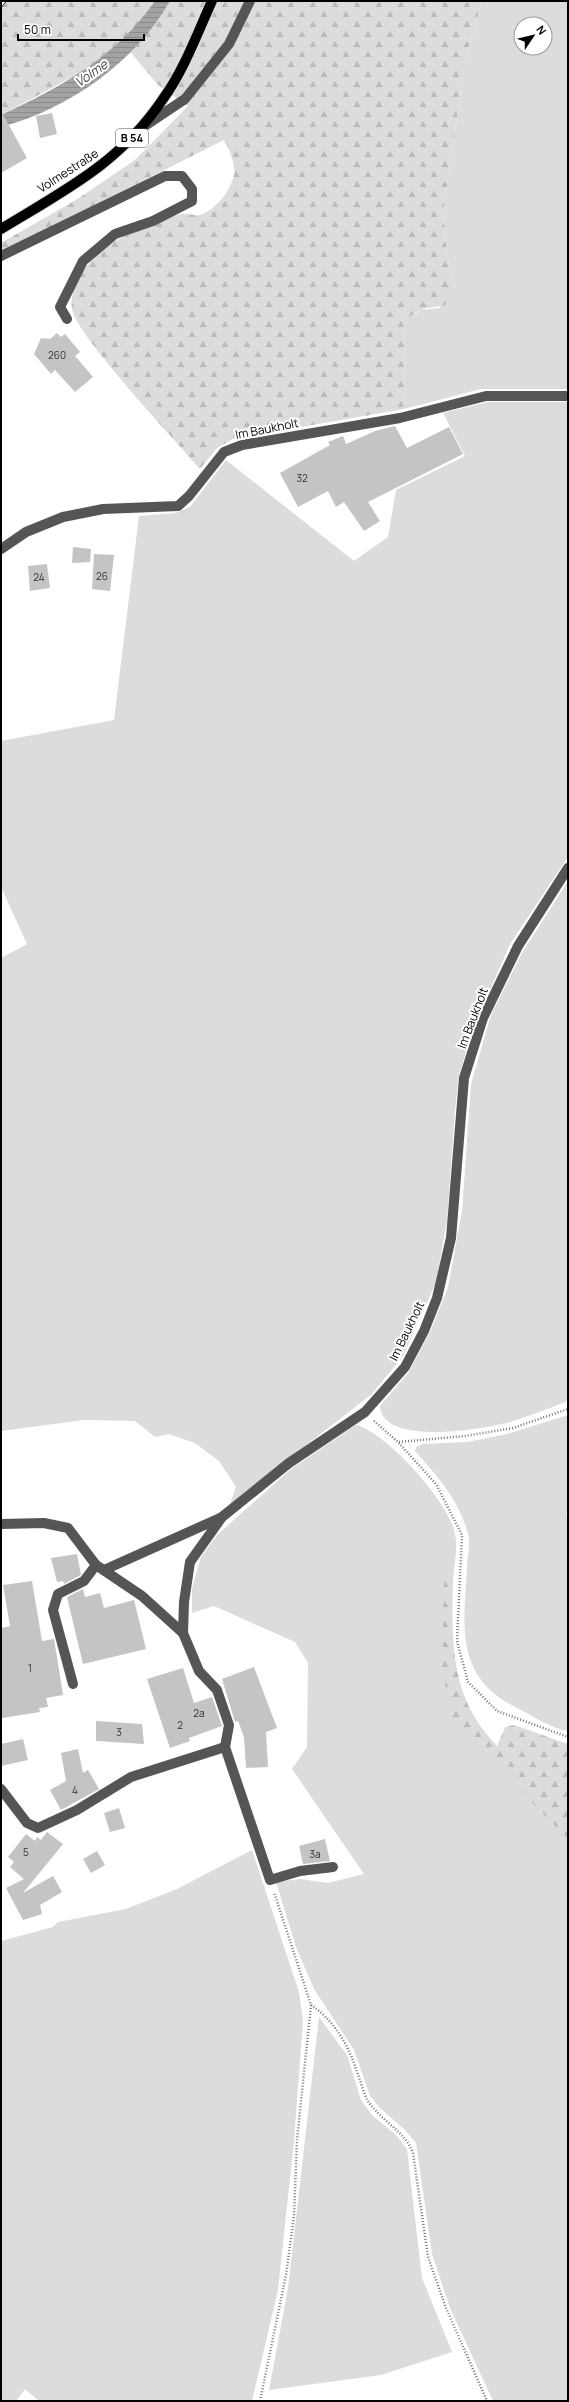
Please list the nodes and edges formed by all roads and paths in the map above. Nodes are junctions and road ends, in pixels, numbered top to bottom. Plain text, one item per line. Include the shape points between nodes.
1 (212, 1) edge
2 (250, 1) edge
3 (140, 129) junction
4 (1, 229) edge
5 (1, 256) edge
6 (67, 319) dead end
7 (568, 396) edge
8 (1, 549) edge
9 (568, 868) edge
10 (568, 1409) edge
11 (365, 1412) junction
12 (398, 1442) junction
13 (222, 1517) junction
14 (1, 1524) edge
15 (100, 1568) junction
16 (183, 1633) junction
17 (73, 1684) dead end
18 (568, 1737) edge
19 (225, 1746) junction
20 (1, 1789) edge
21 (333, 1867) dead end
22 (270, 1880) junction
23 (311, 2005) junction
24 (260, 2401) edge
25 (487, 2401) edge

1 - 3 main road, Volmestraße / B 54 via 182,67 164,99
2 - 3 street via 229,44 184,99
3 - 4 main road, Volmestraße / B 54 via 122,149 96,171
5 - 6 street via 159,179 182,176 192,189 192,201 153,221 115,234 83,262 60,307
7 - 8 street, Im Baukholt via 486,396 400,418 242,445 224,452 178,506 103,509 63,517 26,532
9 - 11 street, Im Baukholt via 518,946 484,1018 464,1078 451,1238 437,1298 405,1368
10 - 12 path via 513,1428 465,1436
11 - 12 path
11 - 13 street, Im Baukholt via 289,1463
12 - 18 path via 436,1484 462,1535 457,1641 468,1682 497,1711
13 - 15 street
13 - 16 street, Im Baukholt via 190,1562 184,1602
14 - 15 street via 44,1523 68,1528
15 - 16 street via 142,1596
15 - 17 street via 84,1581 58,1594 53,1610
16 - 19 street, Im Baukholt via 199,1671 217,1690 229,1725
19 - 20 street via 131,1777 77,1810 38,1828 27,1823
19 - 22 street
21 - 22 street
22 - 23 path
23 - 24 path via 297,2140 294,2216 286,2274
23 - 25 path via 322,2012 350,2049 367,2099 377,2114 409,2142 413,2153 428,2257 446,2308

